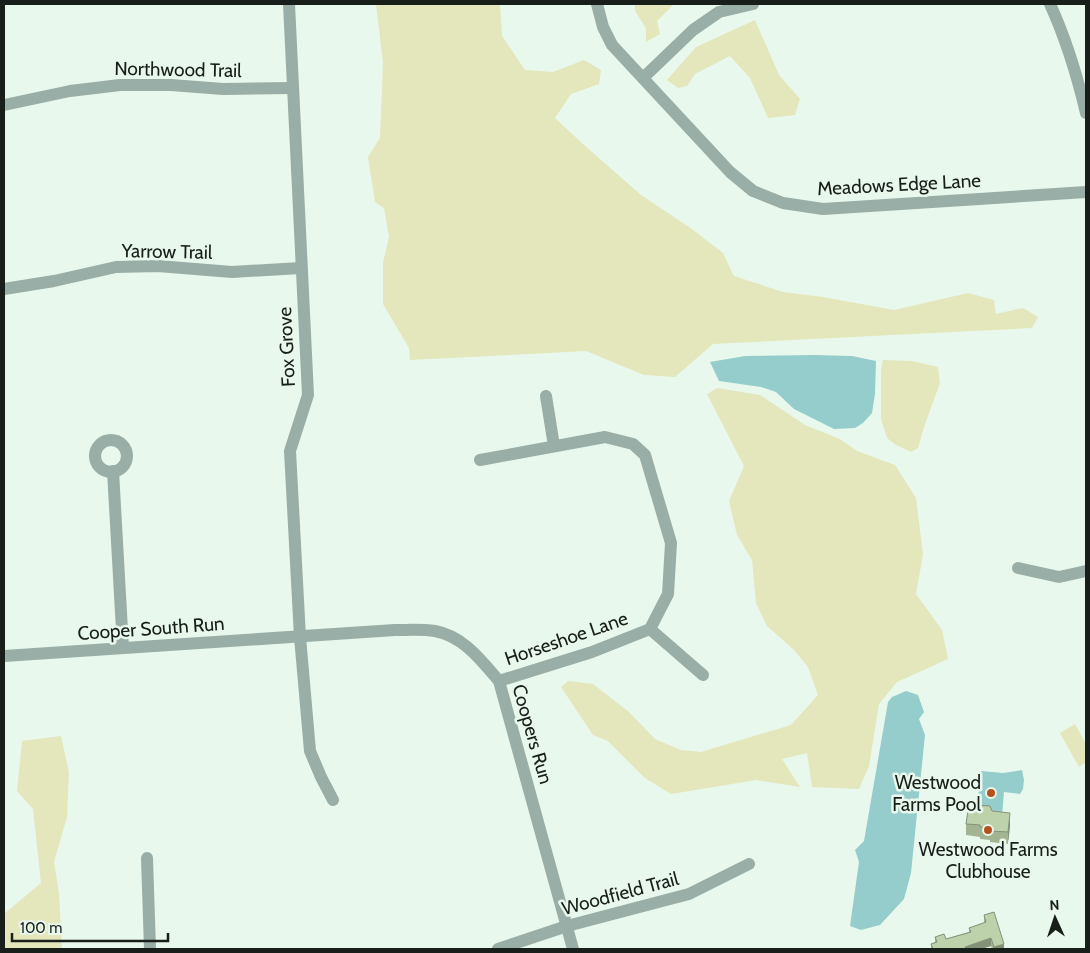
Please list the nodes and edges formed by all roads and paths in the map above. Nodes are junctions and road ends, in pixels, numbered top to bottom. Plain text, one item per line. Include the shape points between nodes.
1 (289, 4) edge
2 (597, 4) edge
3 (752, 4) edge
4 (1050, 4) edge
5 (643, 78) junction
6 (292, 88) junction
7 (4, 105) edge
8 (1086, 113) edge
9 (1086, 192) edge
10 (301, 268) junction
11 (4, 289) edge
12 (546, 396) dead end
13 (554, 446) junction
14 (480, 460) dead end
15 (113, 472) dead end
16 (1018, 568) dead end
17 (1086, 571) edge
18 (650, 628) junction
19 (300, 637) junction
20 (123, 648) junction
21 (4, 656) edge
22 (703, 675) dead end
23 (499, 681) junction
24 (333, 800) dead end
25 (147, 858) dead end
26 (749, 864) dead end
27 (567, 926) junction
28 (150, 949) edge
29 (498, 949) edge
30 (573, 949) edge

1 - 6 street, Fox Grove
2 - 5 street, Meadows Edge Lane via 612,45
3 - 5 street via 718,12 693,30
4 - 8 street via 1076,72
5 - 9 street, Meadows Edge Lane via 730,172 753,191 783,203 823,209
6 - 7 street, Northwood Trail via 120,85 70,91
6 - 10 street, Fox Grove
10 - 11 street, Yarrow Trail via 232,272 158,266 116,267
10 - 19 street, Fox Grove via 308,395 290,451
12 - 13 street
13 - 14 street, Horseshoe Lane
13 - 18 street, Horseshoe Lane via 606,437 633,444 645,454 671,543 668,594
15 - 20 street
16 - 17 street via 1059,577
18 - 22 street
18 - 23 street, Horseshoe Lane via 592,652
19 - 20 street, Cooper South Run
19 - 23 street, Coopers Run via 395,630 435,631 461,641
19 - 24 street, Fox Grove via 310,751
20 - 21 street, Cooper South Run
23 - 27 street, Coopers Run
25 - 28 street
26 - 27 street, Woodfield Trail via 689,894
27 - 29 street, Woodfield Trail
27 - 30 street, Coopers Run

